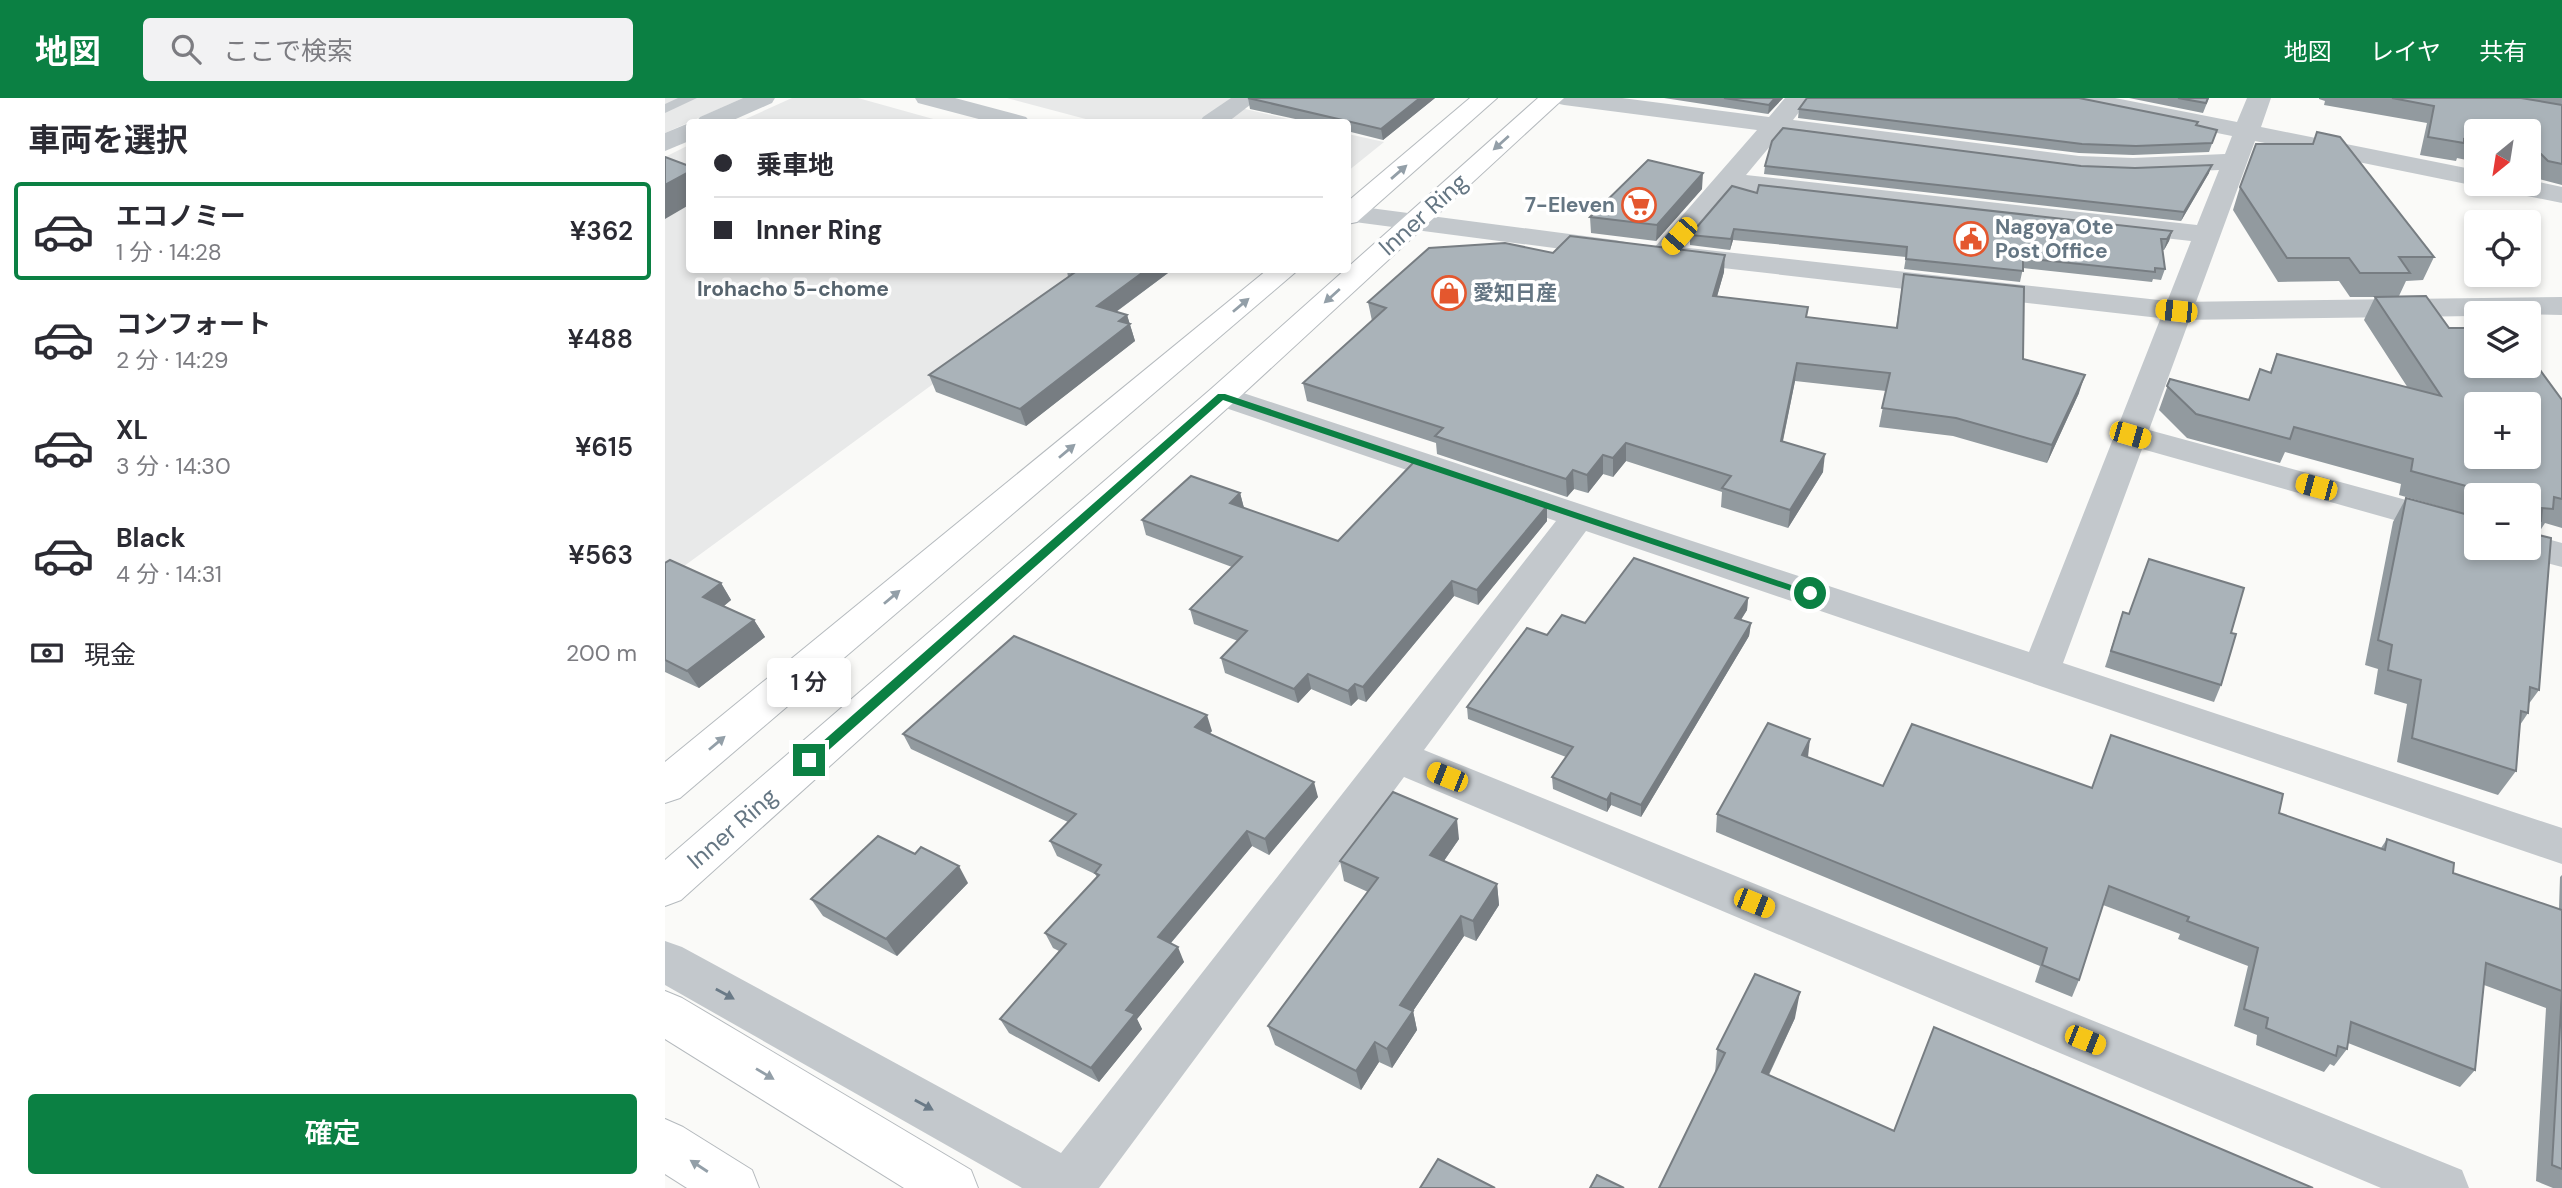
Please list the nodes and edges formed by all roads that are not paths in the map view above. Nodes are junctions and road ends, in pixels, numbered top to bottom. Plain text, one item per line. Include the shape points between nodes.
1 (690, 98) edge
2 (763, 98) edge
3 (927, 98) edge
4 (1247, 98) edge
5 (1485, 98) edge
6 (1552, 98) edge
7 (1564, 98) edge
8 (1798, 98) edge
9 (2078, 98) edge
10 (2259, 98) edge
11 (665, 109) edge
12 (716, 119) edge
13 (1006, 119) edge
14 (1216, 119) edge
15 (1774, 125) junction
16 (686, 132) edge
17 (2246, 132) junction
18 (665, 143) edge
19 (2234, 161) junction
20 (2464, 176) edge
21 (1725, 181) junction
22 (2541, 191) edge
23 (2562, 195) edge
24 (1351, 212) edge
25 (1351, 214) edge
26 (1413, 222) junction
27 (2206, 234) junction
28 (1664, 254) junction
29 (1280, 273) edge
30 (2562, 306) edge
31 (2176, 311) junction
32 (1221, 396) junction
33 (2130, 435) junction
34 (1579, 516) junction
35 (2464, 528) edge
36 (2541, 549) edge
37 (2562, 555) edge
38 (2041, 671) junction
39 (1396, 756) junction
40 (665, 786) edge
41 (2562, 846) edge
42 (665, 887) edge
43 (665, 961) edge
44 (665, 1013) edge
45 (665, 1144) edge
46 (1071, 1187) edge
47 (733, 1188) edge
48 (952, 1188) edge
49 (2443, 1188) edge

1 - 11 lane
2 - 12 street
3 - 13 street
4 - 14 street
24 -> 5 main road, Inner Ring
6 -> 26 main road, Inner Ring
7 - 15 street
8 - 15 street
9 - 17 street
10 - 17 street
15 - 19 street via 2079,164
15 - 21 street
16 - 18 street
17 - 19 street
17 - 20 street
19 - 27 street
21 - 27 street
21 - 28 street
22 - 23 street
25 - 26 street
26 - 28 street
26 -> 32 main road, Inner Ring
27 - 31 street
28 - 31 street
40 -> 29 main road
30 - 31 street
31 - 33 street
32 - 34 street
32 - 42 main road, Inner Ring
33 - 35 street
33 - 38 street
34 - 38 street
34 - 39 street
36 - 37 street
38 - 41 street
39 - 46 street
39 - 49 street
43 -> 46 street
44 -> 48 main road
47 -> 45 main road

